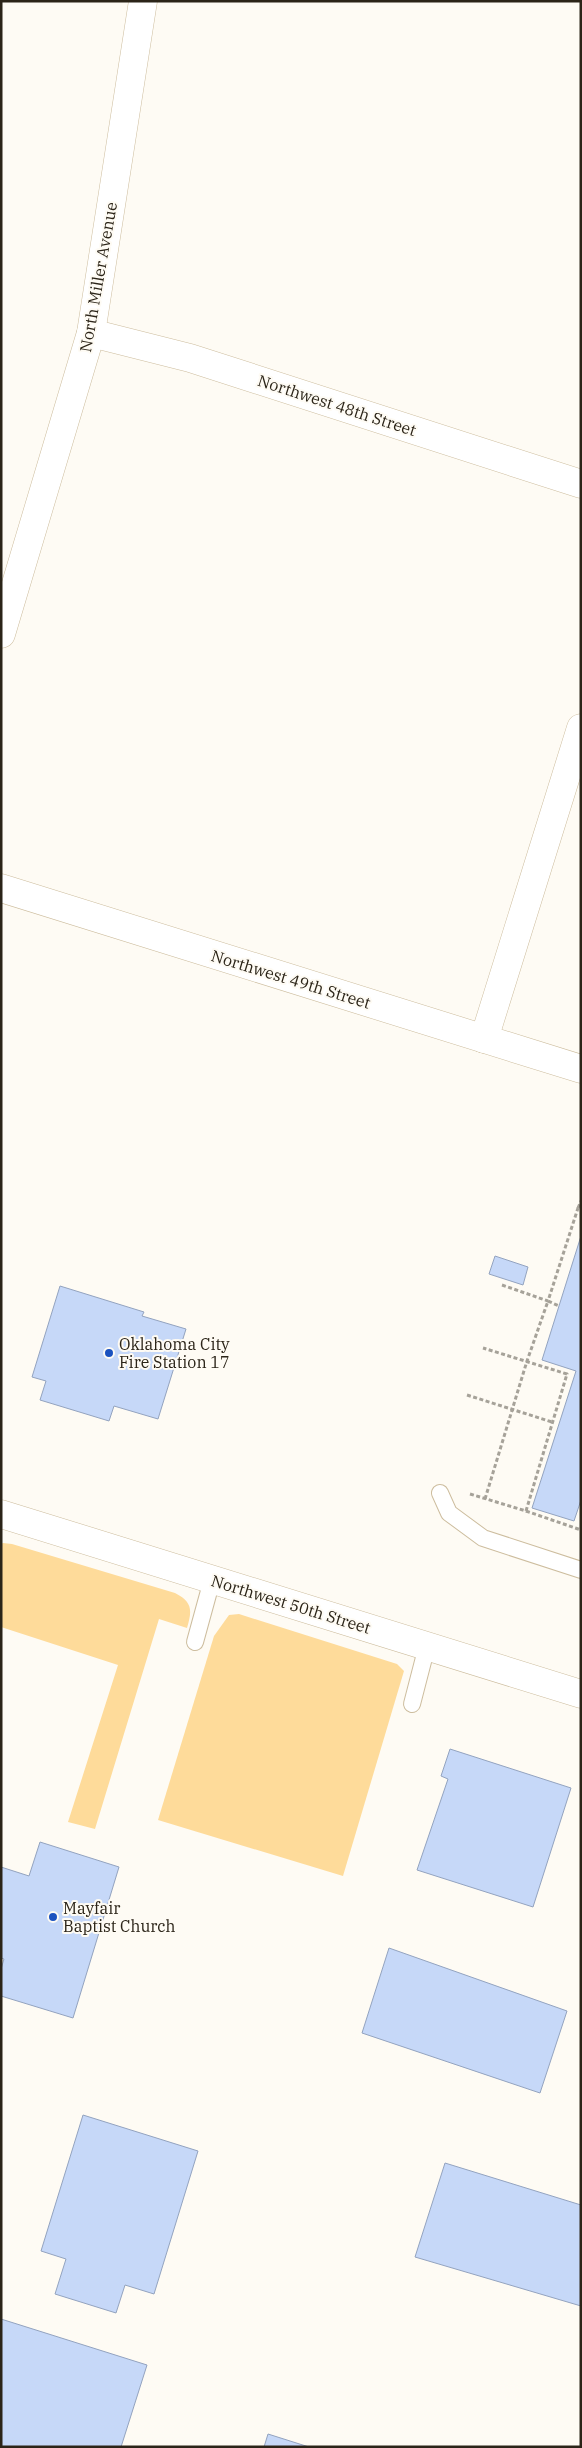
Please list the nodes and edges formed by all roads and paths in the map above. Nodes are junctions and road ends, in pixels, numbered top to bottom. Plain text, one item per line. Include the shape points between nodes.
1 (143, 1) edge
2 (91, 333) junction
3 (581, 484) edge
4 (1, 634) edge
5 (581, 728) edge
6 (1, 888) edge
7 (484, 1039) junction
8 (581, 1069) edge
9 (581, 1201) edge
10 (580, 1208) edge
11 (502, 1285) dead end
12 (548, 1301) junction
13 (559, 1306) dead end
14 (483, 1348) dead end
15 (527, 1361) junction
16 (467, 1395) dead end
17 (512, 1408) junction
18 (552, 1422) junction
19 (464, 1491) dead end
20 (440, 1493) dead end
21 (484, 1498) junction
22 (526, 1511) junction
23 (1, 1514) edge
24 (581, 1530) edge
25 (581, 1570) edge
26 (212, 1580) junction
27 (195, 1642) dead end
28 (427, 1646) junction
29 (581, 1694) edge
30 (412, 1704) dead end

1 - 2 street, North Miller Avenue
2 - 3 street, Northwest 48th Street via 190,358
2 - 4 street, North Miller Avenue
5 - 7 street
6 - 7 street, Northwest 49th Street
7 - 8 street, Northwest 49th Street
9 - 10 path
10 - 12 path
11 - 12 path
12 - 13 path
12 - 15 path
14 - 15 path
15 - 17 path
15 - 18 path via 566,1374
16 - 17 path
17 - 18 path
17 - 21 path
18 - 22 path
19 - 21 path
20 - 25 lane via 449,1513 483,1538
21 - 22 path
22 - 24 path
23 - 26 street, Northwest 50th Street
26 - 27 lane
26 - 28 street, Northwest 50th Street
28 - 29 street, Northwest 50th Street
28 - 30 lane

